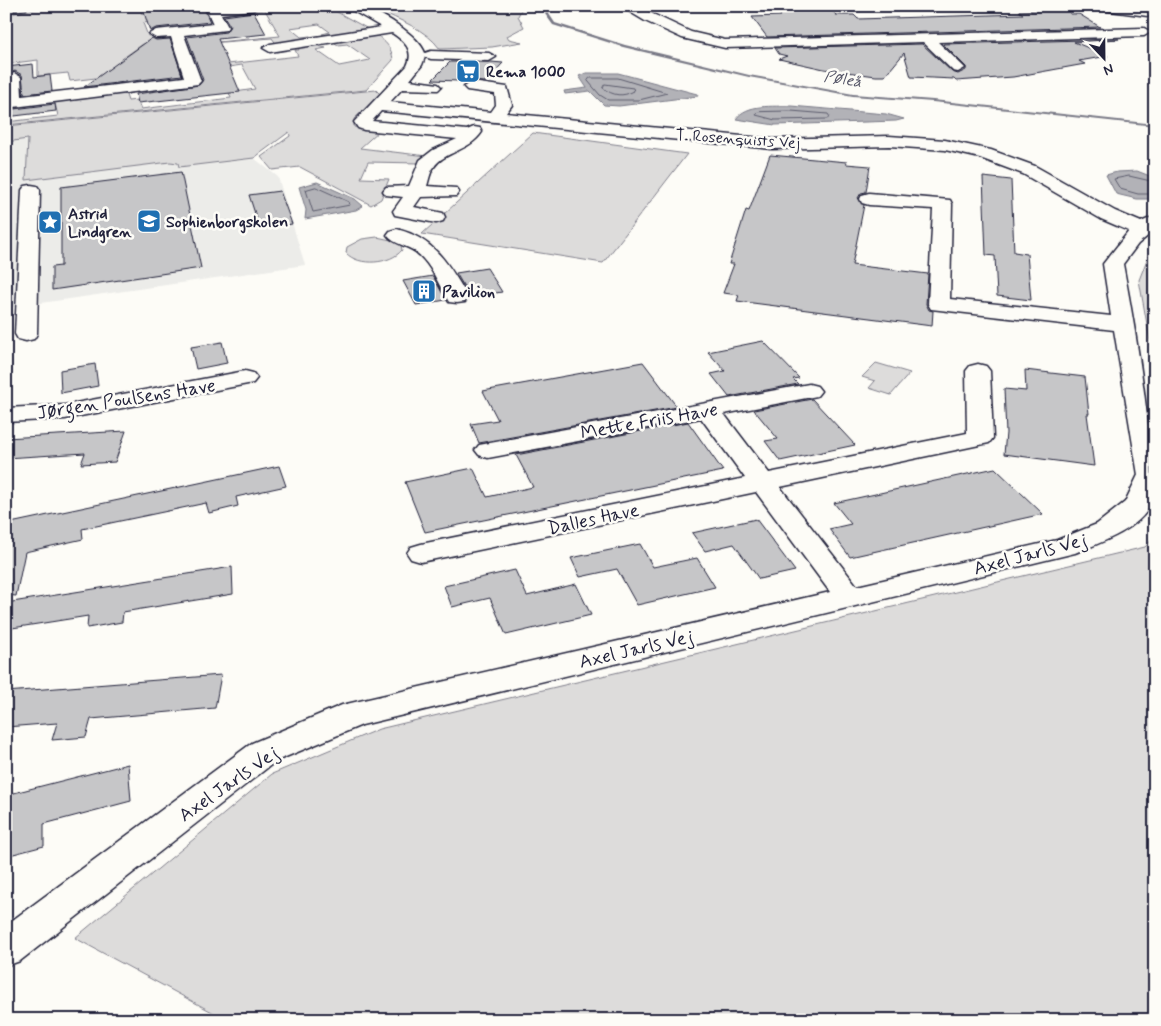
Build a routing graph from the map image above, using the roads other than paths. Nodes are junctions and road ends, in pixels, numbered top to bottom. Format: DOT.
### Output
graph roads {
  1 [pos="21,6"];
  2 [pos="254,6"];
  3 [pos="379,6"];
  4 [pos="626,6"];
  5 [pos="1103,6"];
  6 [pos="6,7"];
  7 [pos="212,8"];
  8 [pos="354,8"];
  9 [pos="1155,13"];
  10 [pos="1036,19"];
  11 [pos="944,22"];
  12 [pos="854,24"];
  13 [pos="765,28"];
  14 [pos="392,29"];
  15 [pos="176,32"];
  16 [pos="1144,32"];
  17 [pos="156,34"];
  18 [pos="1057,34"];
  19 [pos="962,36"];
  20 [pos="926,38"];
  21 [pos="870,40"];
  22 [pos="778,43"];
  23 [pos="270,48"];
  24 [pos="1029,50"];
  25 [pos="431,54"];
  26 [pos="857,54"];
  27 [pos="489,57"];
  28 [pos="958,68"];
  29 [pos="14,77"];
  30 [pos="399,84"];
  31 [pos="433,87"];
  32 [pos="472,87"];
  33 [pos="378,106"];
  34 [pos="492,117"];
  35 [pos="472,135"];
  36 [pos="31,190"];
  37 [pos="392,191"];
  38 [pos="416,191"];
  39 [pos="450,192"];
  40 [pos="869,199"];
  41 [pos="436,217"];
  42 [pos="1148,225"];
  43 [pos="398,235"];
  44 [pos="457,297"];
  45 [pos="1123,324"];
  46 [pos="26,334"];
  47 [pos="978,371"];
  48 [pos="245,378"];
  49 [pos="809,391"];
  50 [pos="707,409"];
  51 [pos="6,415"];
  52 [pos="488,450"];
  53 [pos="765,483"];
  54 [pos="421,552"];
  55 [pos="850,598"];
  56 [pos="6,948"];
  1 -- 6 [label="street"];
  2 -- 7 [label="street"];
  3 -- 8 [label="street"];
  4 -- 22 [label="street"];
  5 -- 9 [label="street"];
  7 -- 15 [label="street"];
  8 -- 14 [label="street"];
  10 -- 18 [label="street"];
  11 -- 19 [label="street"];
  12 -- 21 [label="street"];
  13 -- 22 [label="street"];
  14 -- 23 [label="street"];
  14 -- 30 [label="street"];
  15 -- 17 [label="street"];
  15 -- 29 [label="street"];
  16 -- 18 [label="street"];
  18 -- 19 [label="street"];
  19 -- 20 [label="street"];
  19 -- 24 [label="street"];
  20 -- 21 [label="street"];
  20 -- 28 [label="street"];
  21 -- 22 [label="street"];
  21 -- 26 [label="street"];
  25 -- 27 [label="street"];
  30 -- 31 [label="street"];
  30 -- 33 [label="street"];
  32 -- 34 [label="street"];
  33 -- 34 [label="street, T. Rosenquists Vej"];
  33 -- 35 [label="street"];
  34 -- 35 [label="street"];
  34 -- 42 [label="street, T. Rosenquists Vej"];
  35 -- 38 [label="street"];
  36 -- 46 [label="street"];
  37 -- 38 [label="street"];
  38 -- 39 [label="street"];
  38 -- 41 [label="street"];
  40 -- 45 [label="street"];
  42 -- 45 [label="street, Axel Jarls Vej"];
  43 -- 44 [label="street"];
  45 -- 55 [label="street, Axel Jarls Vej"];
  47 -- 53 [label="street, Dalles Have"];
  48 -- 51 [label="street, Jørgen Poulsens Have"];
  49 -- 50 [label="street, Mette Friis Have"];
  50 -- 52 [label="street, Mette Friis Have"];
  50 -- 53 [label="street"];
  53 -- 54 [label="street, Dalles Have"];
  53 -- 55 [label="street"];
  55 -- 56 [label="street, Axel Jarls Vej"];
}
